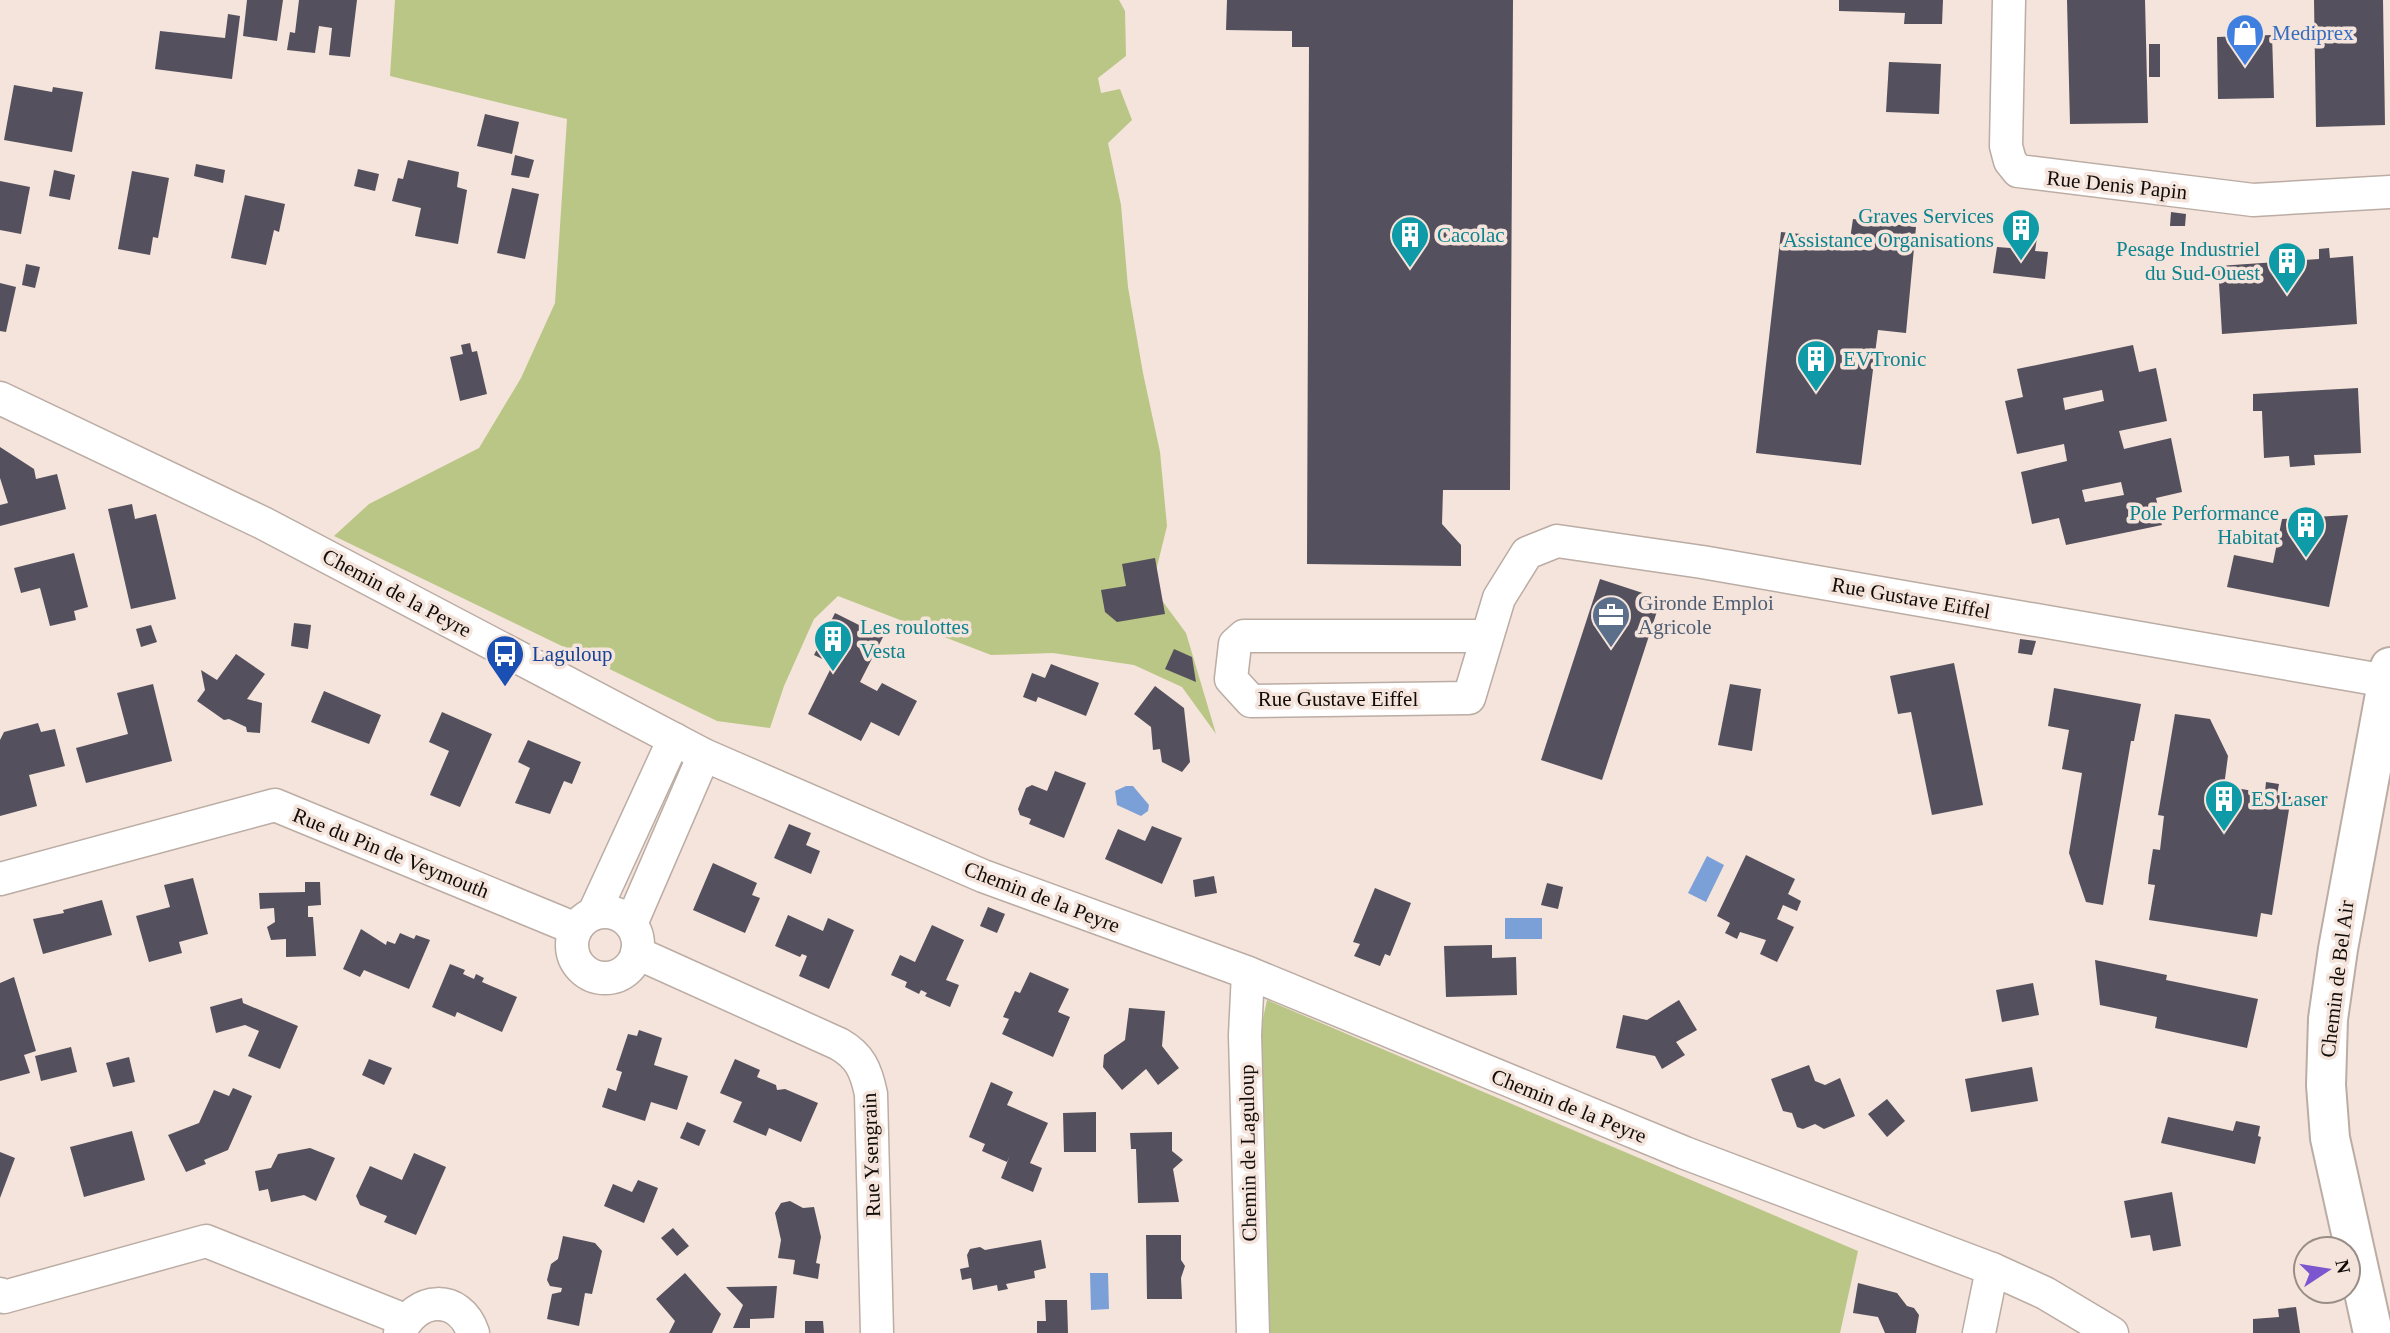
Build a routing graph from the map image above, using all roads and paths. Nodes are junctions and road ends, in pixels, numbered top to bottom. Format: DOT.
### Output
graph roads {
  1 [pos="2009,0"];
  2 [pos="2390,192"];
  3 [pos="0,398"];
  4 [pos="1487,636"];
  5 [pos="2389,674"];
  6 [pos="674,739"];
  7 [pos="704,755"];
  8 [pos="0,879"];
  9 [pos="585,921"];
  10 [pos="634,939"];
  11 [pos="1248,973"];
  12 [pos="1992,1269"];
  13 [pos="0,1294"];
  14 [pos="403,1326"];
  15 [pos="473,1333"];
  16 [pos="877,1333"];
  17 [pos="1253,1333"];
  18 [pos="1979,1333"];
  19 [pos="2112,1333"];
  20 [pos="2373,1333"];
  1 -- 2 [label="street, Rue Denis Papin"];
  3 -- 6 [label="street, Chemin de la Peyre"];
  4 -- 4 [label="street, Rue Gustave Eiffel"];
  4 -- 5 [label="street, Rue Gustave Eiffel"];
  5 -- 20 [label="street, Chemin de Bel Air"];
  6 -- 7 [label="street, Chemin de la Peyre"];
  6 -- 9 [label="street"];
  7 -- 10 [label="street"];
  7 -- 11 [label="street, Chemin de la Peyre"];
  8 -- 9 [label="street, Rue du Pin de Veymouth"];
  9 -- 10 [label="street"];
  9 -- 10 [label="street"];
  10 -- 16 [label="street, Rue Ysengrain"];
  11 -- 12 [label="street, Chemin de la Peyre"];
  11 -- 17 [label="street, Chemin de Laguloup"];
  12 -- 18 [label="street"];
  12 -- 19 [label="street, Chemin de la Peyre"];
  13 -- 14 [label="street"];
  14 -- 15 [label="street"];
}
